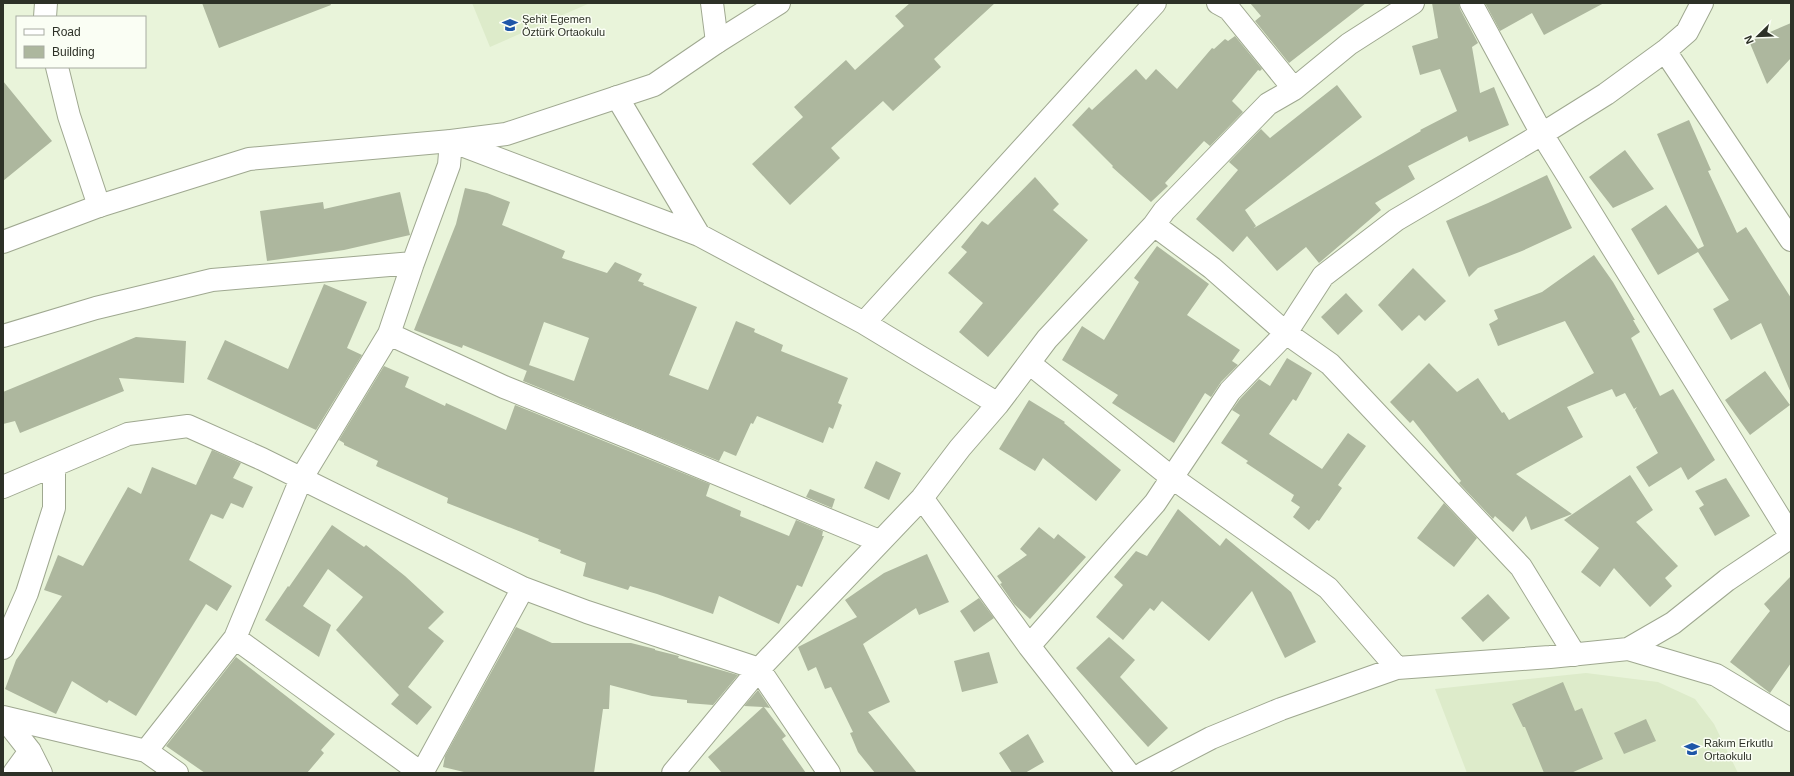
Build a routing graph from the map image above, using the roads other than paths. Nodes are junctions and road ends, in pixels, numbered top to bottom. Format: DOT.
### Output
graph roads {
  1 [pos="46,3"];
  2 [pos="712,3"];
  3 [pos="779,3"];
  4 [pos="1155,3"];
  5 [pos="1218,3"];
  6 [pos="1412,3"];
  7 [pos="1471,3"];
  8 [pos="1702,3"];
  9 [pos="45,16"];
  10 [pos="717,42"];
  11 [pos="1664,51"];
  12 [pos="58,68"];
  13 [pos="1294,89"];
  14 [pos="617,97"];
  15 [pos="1542,134"];
  16 [pos="451,141"];
  17 [pos="99,206"];
  18 [pos="1154,225"];
  19 [pos="699,234"];
  20 [pos="1791,240"];
  21 [pos="3,242"];
  22 [pos="413,263"];
  23 [pos="864,323"];
  24 [pos="1286,333"];
  25 [pos="389,334"];
  26 [pos="3,336"];
  27 [pos="1029,363"];
  28 [pos="998,404"];
  29 [pos="54,466"];
  30 [pos="1171,477"];
  31 [pos="301,479"];
  32 [pos="3,487"];
  33 [pos="922,498"];
  34 [pos="1791,537"];
  35 [pos="879,541"];
  36 [pos="523,588"];
  37 [pos="234,638"];
  38 [pos="1029,646"];
  39 [pos="3,648"];
  40 [pos="1628,649"];
  41 [pos="1575,655"];
  42 [pos="1397,668"];
  43 [pos="759,669"];
  44 [pos="4,718"];
  45 [pos="1791,720"];
  46 [pos="30,751"];
  47 [pos="146,751"];
  48 [pos="14,773"];
  49 [pos="41,773"];
  50 [pos="177,773"];
  51 [pos="422,773"];
  52 [pos="673,773"];
  53 [pos="830,773"];
  54 [pos="1128,773"];
  55 [pos="1144,773"];
  1 -- 9 [label="street"];
  2 -- 10 [label="street"];
  3 -- 10 [label="street"];
  4 -- 23 [label="street"];
  5 -- 13 [label="street"];
  6 -- 13 [label="street"];
  7 -- 15 [label="street"];
  8 -- 11 [label="street"];
  10 -- 14 [label="street"];
  11 -- 15 [label="street"];
  11 -- 20 [label="street"];
  12 -- 17 [label="street"];
  13 -- 18 [label="street"];
  14 -- 16 [label="street"];
  14 -- 19 [label="street"];
  15 -- 24 [label="street"];
  15 -- 34 [label="street"];
  16 -- 17 [label="street"];
  16 -- 19 [label="street"];
  16 -- 22 [label="street"];
  17 -- 21 [label="street"];
  18 -- 24 [label="street"];
  18 -- 27 [label="street"];
  19 -- 23 [label="street"];
  22 -- 25 [label="street"];
  22 -- 26 [label="street"];
  23 -- 28 [label="street"];
  24 -- 30 [label="street"];
  24 -- 41 [label="street"];
  25 -- 31 [label="street"];
  25 -- 35 [label="street"];
  27 -- 28 [label="street"];
  27 -- 30 [label="street"];
  28 -- 33 [label="street"];
  29 -- 31 [label="street"];
  29 -- 32 [label="street"];
  29 -- 39 [label="street"];
  30 -- 38 [label="street"];
  30 -- 42 [label="street"];
  31 -- 36 [label="street"];
  31 -- 37 [label="street"];
  33 -- 35 [label="street"];
  33 -- 38 [label="street"];
  34 -- 40 [label="street"];
  35 -- 43 [label="street"];
  36 -- 43 [label="street"];
  36 -- 51 [label="street"];
  37 -- 47 [label="street"];
  37 -- 51 [label="street"];
  38 -- 54 [label="street"];
  40 -- 41 [label="street"];
  40 -- 45 [label="street"];
  41 -- 42 [label="street"];
  42 -- 55 [label="street"];
  43 -- 52 [label="street"];
  43 -- 53 [label="street"];
  44 -- 46 [label="street"];
  44 -- 47 [label="street"];
  46 -- 48 [label="street"];
  46 -- 49 [label="street"];
  47 -- 50 [label="street"];
}
